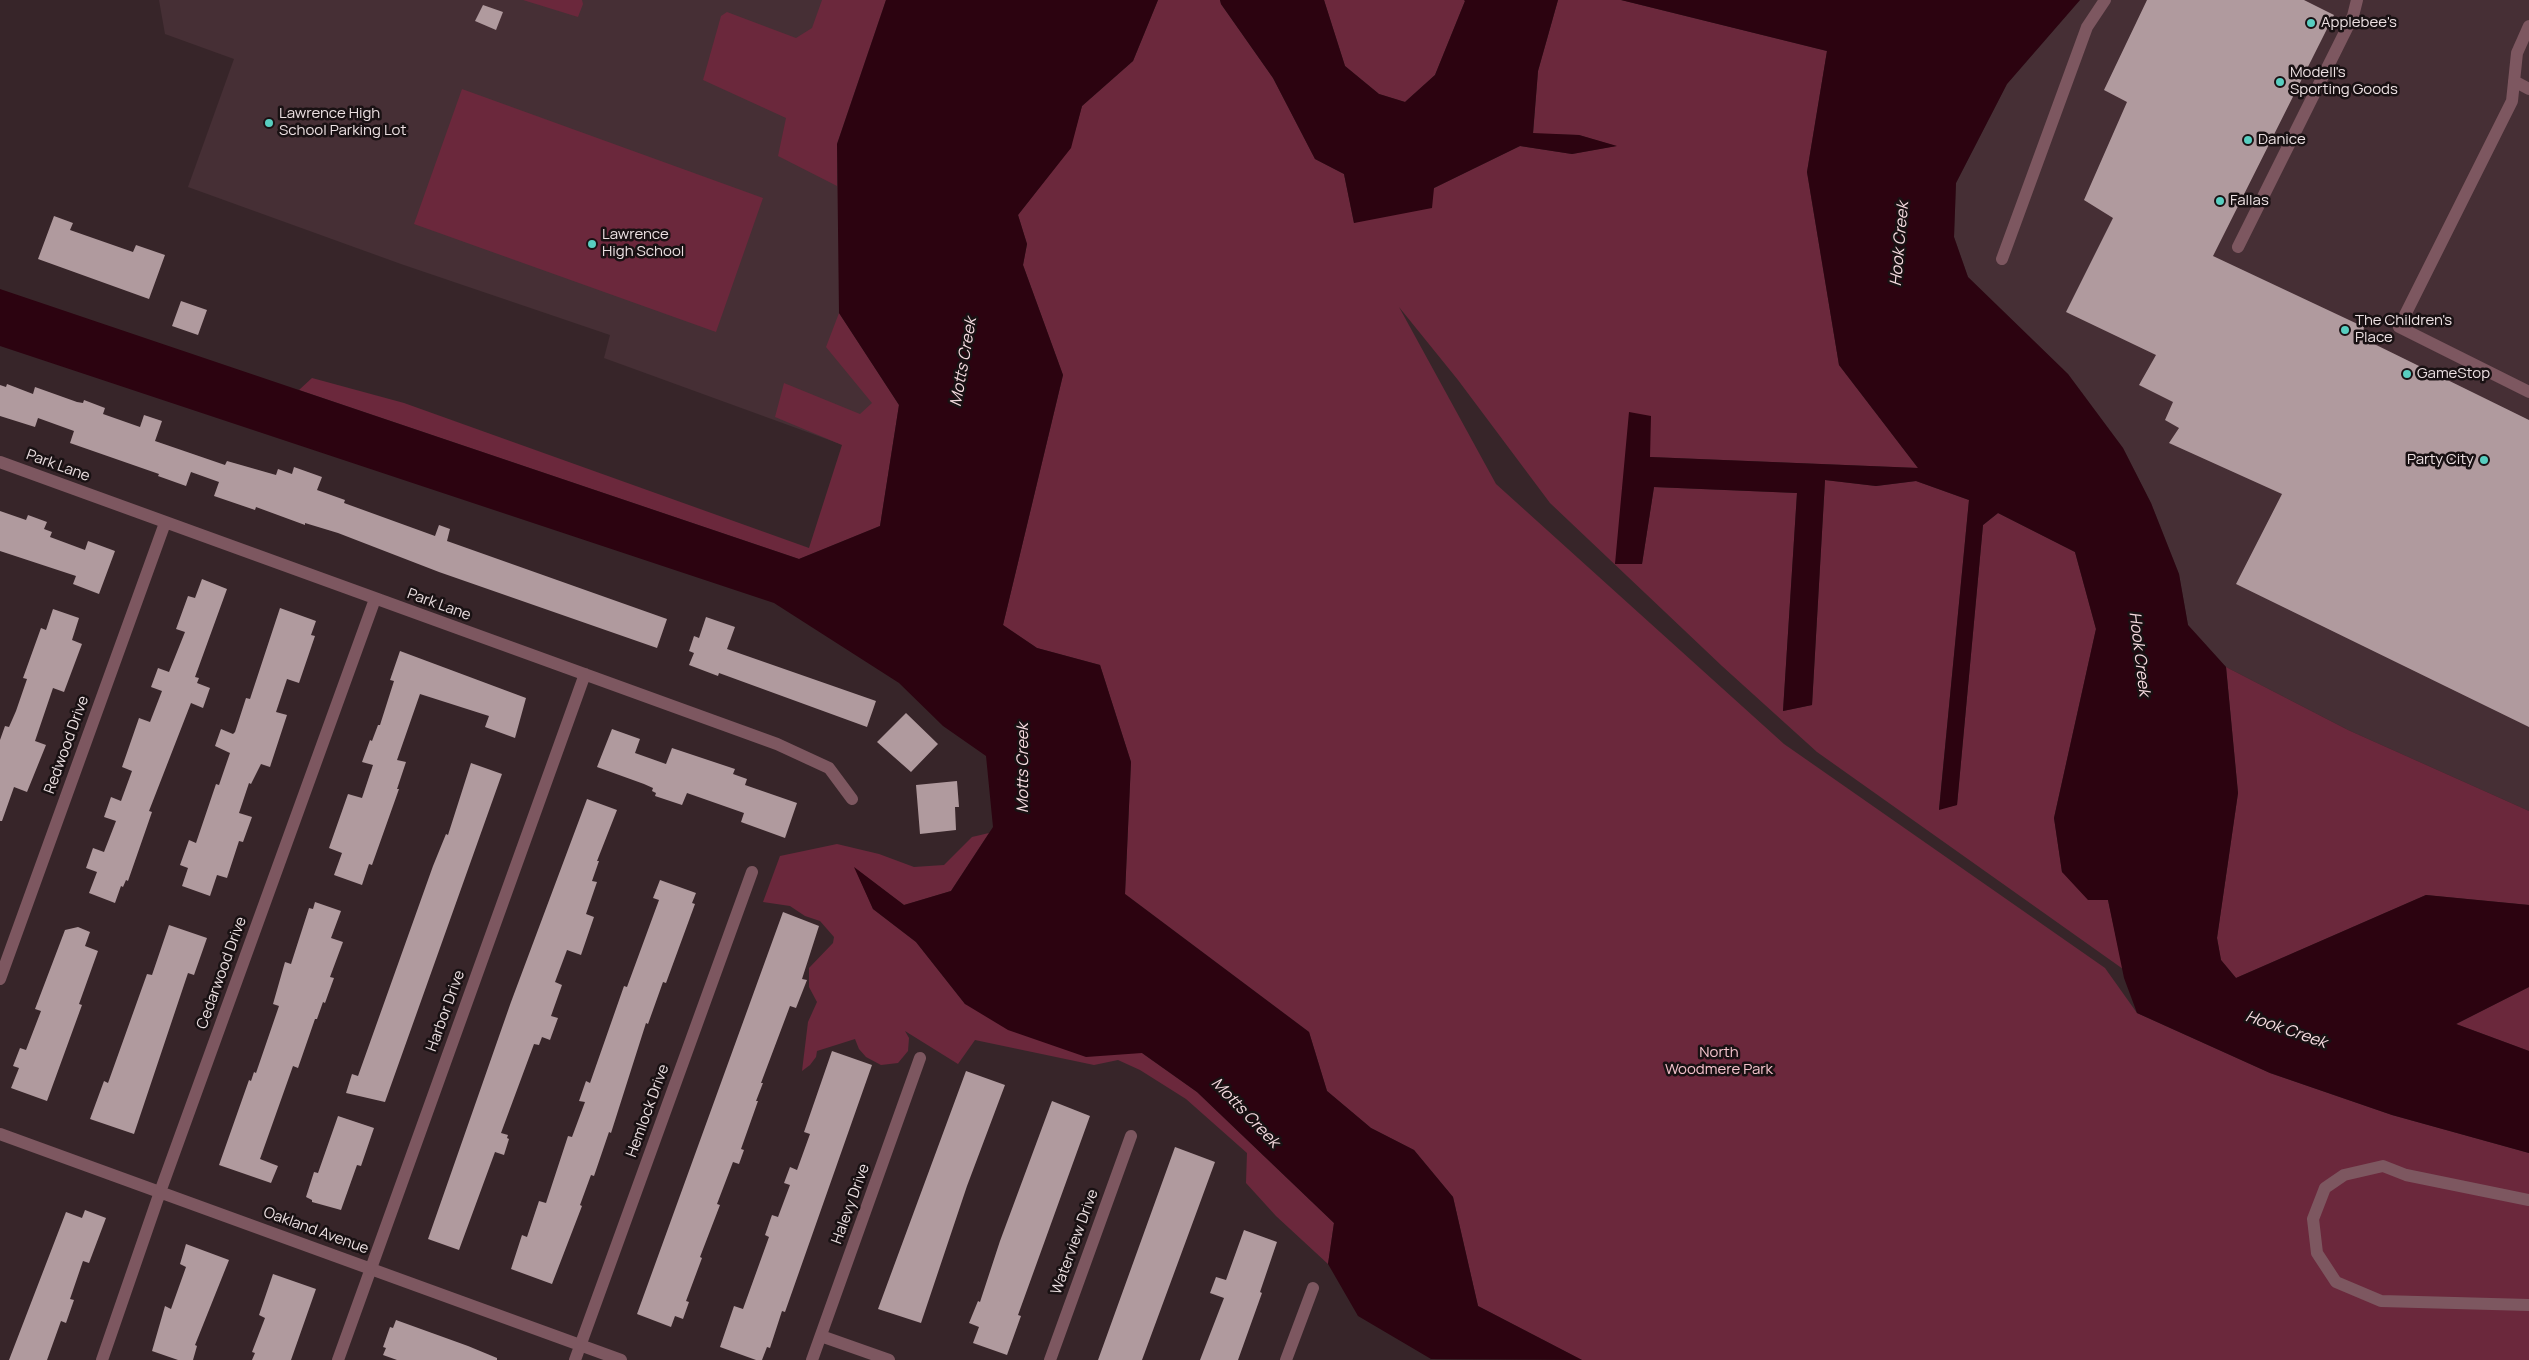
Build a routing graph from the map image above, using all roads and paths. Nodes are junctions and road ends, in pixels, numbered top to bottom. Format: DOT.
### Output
graph roads {
  1 [pos="2105,0"];
  2 [pos="2357,0"];
  3 [pos="2529,26"];
  4 [pos="2514,81"];
  5 [pos="2529,89"];
  6 [pos="2238,247"];
  7 [pos="2002,259"];
  8 [pos="2529,392"];
  9 [pos="0,462"];
  10 [pos="165,523"];
  11 [pos="376,599"];
  12 [pos="585,674"];
  13 [pos="852,799"];
  14 [pos="752,872"];
  15 [pos="0,979"];
  16 [pos="920,1058"];
  17 [pos="0,1134"];
  18 [pos="1131,1136"];
  19 [pos="160,1192"];
  20 [pos="2529,1200"];
  21 [pos="370,1268"];
  22 [pos="1313,1288"];
  23 [pos="2529,1305"];
  24 [pos="821,1336"];
  25 [pos="580,1345"];
  26 [pos="102,1360"];
  27 [pos="338,1360"];
  28 [pos="575,1360"];
  29 [pos="621,1360"];
  30 [pos="812,1360"];
  31 [pos="889,1360"];
  32 [pos="1050,1360"];
  33 [pos="1286,1360"];
  1 -- 7 [label="street"];
  2 -- 6 [label="street"];
  3 -- 4 [label="street"];
  4 -- 5 [label="street"];
  4 -- 8 [label="street"];
  9 -- 10 [label="street, Park Lane"];
  10 -- 11 [label="street, Park Lane"];
  10 -- 15 [label="street, Redwood Drive"];
  11 -- 12 [label="street, Park Lane"];
  11 -- 19 [label="street, Cedarwood Drive"];
  12 -- 13 [label="street, Park Lane"];
  12 -- 21 [label="street, Harbor Drive"];
  14 -- 25 [label="street, Hemlock Drive"];
  16 -- 24 [label="street, Halevy Drive"];
  17 -- 19 [label="street, Oakland Avenue"];
  18 -- 32 [label="street, Waterview Drive"];
  19 -- 21 [label="street, Oakland Avenue"];
  19 -- 26 [label="street, Cedarwood Drive"];
  20 -- 23 [label="street"];
  21 -- 25 [label="street, Oakland Avenue"];
  21 -- 27 [label="street, Harbor Drive"];
  22 -- 33 [label="street"];
  24 -- 30 [label="street, Halevy Drive"];
  24 -- 31 [label="street"];
  25 -- 28 [label="street, Hemlock Drive"];
  25 -- 29 [label="street, Oakland Avenue"];
}
